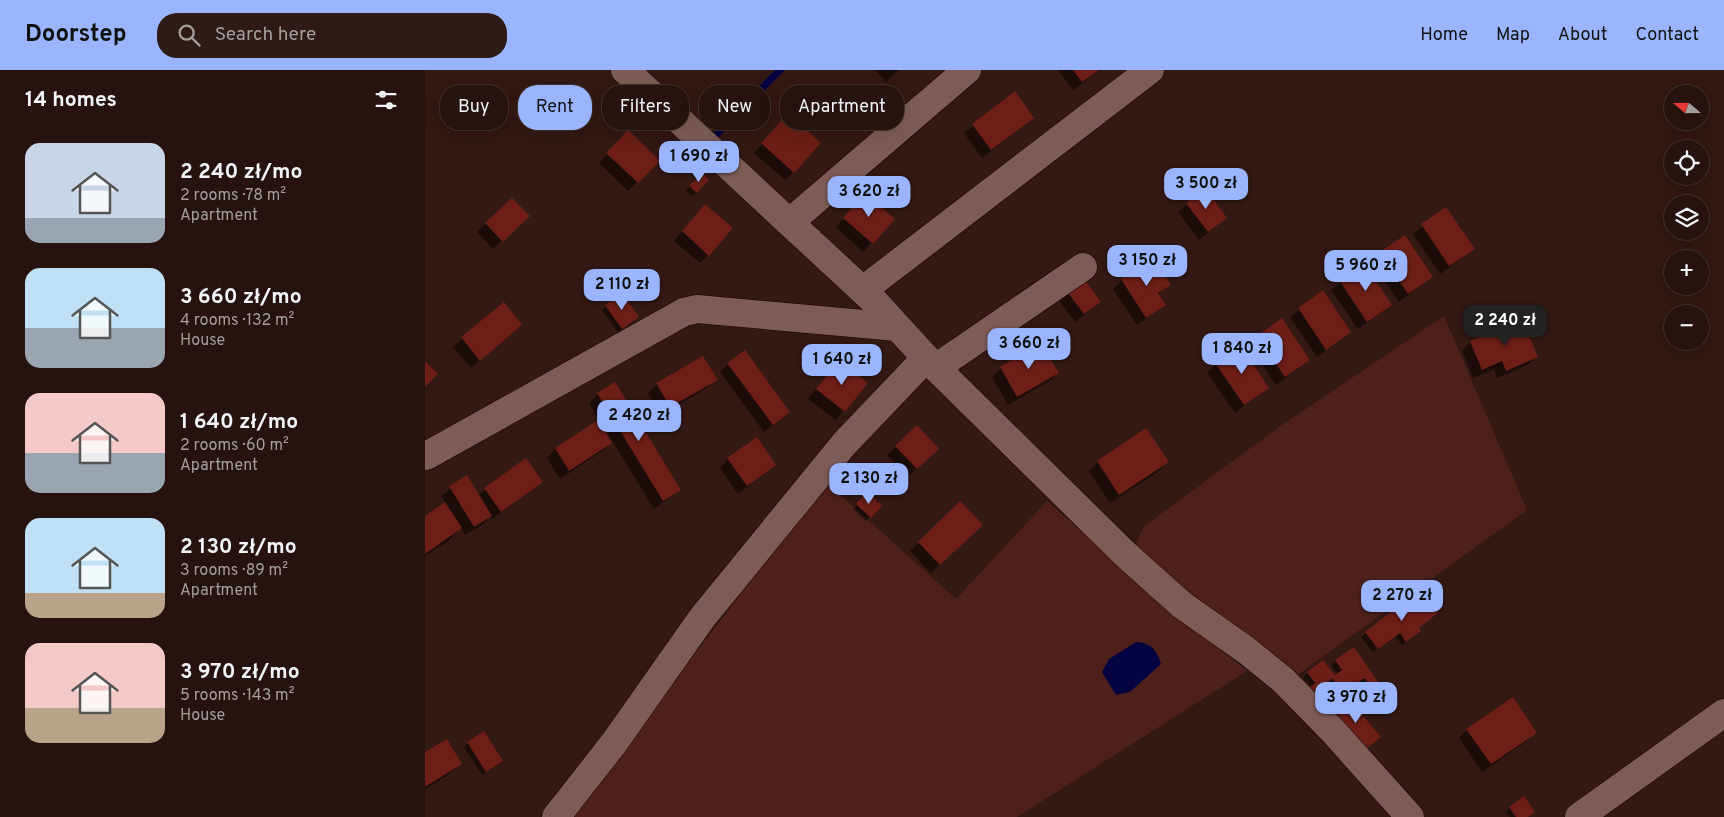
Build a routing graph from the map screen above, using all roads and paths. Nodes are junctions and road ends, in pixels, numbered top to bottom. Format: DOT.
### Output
graph roads {
  1 [pos="625,70"];
  2 [pos="967,70"];
  3 [pos="1151,70"];
  4 [pos="789,222"];
  5 [pos="1083,267"];
  6 [pos="863,290"];
  7 [pos="897,327"];
  8 [pos="931,362"];
  9 [pos="427,456"];
  10 [pos="1724,713"];
  11 [pos="556,817"];
  12 [pos="1410,817"];
  13 [pos="1579,817"];
  1 -- 4 [label="street"];
  2 -- 4 [label="street"];
  3 -- 6 [label="street"];
  4 -- 6 [label="street"];
  5 -- 8 [label="street"];
  6 -- 7 [label="street"];
  7 -- 8 [label="street"];
  7 -- 9 [label="street"];
  8 -- 11 [label="street"];
  8 -- 12 [label="street"];
  10 -- 13 [label="street"];
}
